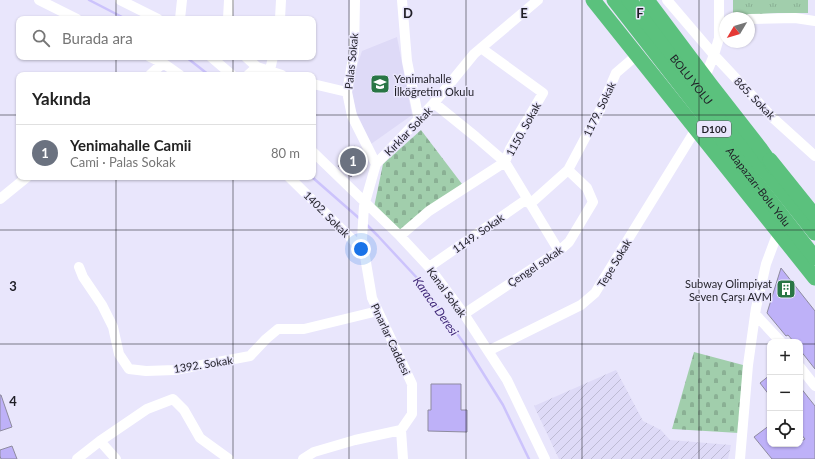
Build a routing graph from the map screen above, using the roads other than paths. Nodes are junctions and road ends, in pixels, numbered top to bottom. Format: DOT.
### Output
graph roads {
  1 [pos="39,0"];
  2 [pos="120,0"];
  3 [pos="182,0"];
  4 [pos="229,0"];
  5 [pos="281,0"];
  6 [pos="355,0"];
  7 [pos="402,0"];
  8 [pos="538,0"];
  9 [pos="593,0"];
  10 [pos="614,0"];
  11 [pos="629,0"];
  12 [pos="647,0"];
  13 [pos="667,0"];
  14 [pos="719,0"];
  15 [pos="721,12"];
  16 [pos="71,16"];
  17 [pos="152,16"];
  18 [pos="180,16"];
  19 [pos="228,16"];
  20 [pos="280,16"];
  21 [pos="755,19"];
  22 [pos="815,21"];
  23 [pos="719,38"];
  24 [pos="481,48"];
  25 [pos="637,55"];
  26 [pos="714,55"];
  27 [pos="156,60"];
  28 [pos="214,60"];
  29 [pos="249,60"];
  30 [pos="272,60"];
  31 [pos="163,64"];
  32 [pos="257,67"];
  33 [pos="270,70"];
  34 [pos="154,72"];
  35 [pos="175,72"];
  36 [pos="228,72"];
  37 [pos="251,72"];
  38 [pos="275,72"];
  39 [pos="705,77"];
  40 [pos="316,85"];
  41 [pos="347,92"];
  42 [pos="434,103"];
  43 [pos="418,120"];
  44 [pos="738,120"];
  45 [pos="696,129"];
  46 [pos="316,155"];
  47 [pos="815,156"];
  48 [pos="505,162"];
  49 [pos="376,164"];
  50 [pos="568,170"];
  51 [pos="731,173"];
  52 [pos="23,180"];
  53 [pos="292,180"];
  54 [pos="0,199"];
  55 [pos="528,202"];
  56 [pos="365,204"];
  57 [pos="815,216"];
  58 [pos="778,232"];
  59 [pos="815,232"];
  60 [pos="400,236"];
  61 [pos="362,239"];
  62 [pos="805,246"];
  63 [pos="364,251"];
  64 [pos="559,251"];
  65 [pos="815,258"];
  66 [pos="79,267"];
  67 [pos="430,267"];
  68 [pos="815,278"];
  69 [pos="378,311"];
  70 [pos="464,314"];
  71 [pos="755,314"];
  72 [pos="778,339"];
  73 [pos="488,351"];
  74 [pos="803,371"];
  75 [pos="815,386"];
  76 [pos="401,430"];
  77 [pos="100,441"];
  78 [pos="307,458"];
  79 [pos="78,459"];
  80 [pos="116,459"];
  81 [pos="229,459"];
  82 [pos="403,459"];
  83 [pos="545,459"];
  84 [pos="740,459"];
  1 -- 16 [label="street"];
  2 -- 17 [label="street"];
  3 -- 18 [label="street"];
  4 -- 19 [label="street"];
  5 -- 20 [label="street"];
  6 -- 41 [label="street, Palas Sokak"];
  7 -- 43 [label="street"];
  8 -- 24 [label="street, Kırklar Sokak"];
  9 -- 25 [label="highway"];
  10 -- 62 [label="highway, Adapazarı-Bolu Yolu / D100"];
  11 -- 59 [label="highway, BOLU YOLU / D100"];
  12 -- 39 [label="highway"];
  13 -- 26 [label="street, 865. Sokak"];
  14 -- 15 [label="street"];
  21 -- 22 [label="street"];
  23 -- 26 [label="street"];
  24 -- 42 [label="street, Kırklar Sokak"];
  24 -- 48 [label="street, 1150. Sokak"];
  25 -- 45 [label="highway"];
  25 -- 50 [label="street, 1179. Sokak"];
  26 -- 39 [label="street"];
  26 -- 47 [label="street, 865. Sokak"];
  27 -- 31 [label="street"];
  28 -- 36 [label="street"];
  29 -- 32 [label="street"];
  30 -- 33 [label="street"];
  31 -- 34 [label="street"];
  31 -- 35 [label="street"];
  32 -- 33 [label="street"];
  32 -- 37 [label="street"];
  33 -- 38 [label="street"];
  39 -- 44 [label="highway"];
  40 -- 41 [label="street"];
  41 -- 49 [label="street, Palas Sokak"];
  42 -- 43 [label="street, Kırklar Sokak"];
  42 -- 48 [label="street"];
  43 -- 49 [label="street, Kırklar Sokak"];
  44 -- 57 [label="highway"];
  44 -- 59 [label="highway"];
  45 -- 51 [label="highway"];
  45 -- 73 [label="street, Tepe Sokak"];
  46 -- 56 [label="street, Kanal Sokak"];
  48 -- 55 [label="street"];
  48 -- 60 [label="street, 1150. Sokak"];
  49 -- 56 [label="street, Kırklar Sokak"];
  50 -- 55 [label="street"];
  50 -- 64 [label="street, Çengel sokak"];
  51 -- 58 [label="highway"];
  51 -- 62 [label="highway"];
  52 -- 54 [label="street"];
  53 -- 63 [label="street, 1402. Sokak"];
  55 -- 64 [label="street"];
  55 -- 67 [label="street, 1149. Sokak"];
  56 -- 60 [label="street, Kanal Sokak"];
  56 -- 61 [label="street, Kırklar Sokak"];
  58 -- 68 [label="highway"];
  58 -- 71 [label="street"];
  60 -- 67 [label="street, Kanal Sokak"];
  61 -- 63 [label="street, Pınarlar Caddesi"];
  62 -- 65 [label="highway, Adapazarı-Bolu Yolu / D100"];
  63 -- 69 [label="street, Pınarlar Caddesi"];
  64 -- 70 [label="street, Çengel sokak"];
  66 -- 69 [label="street, 1392. Sokak"];
  67 -- 70 [label="street, Kanal Sokak"];
  69 -- 76 [label="street, Pınarlar Caddesi"];
  70 -- 73 [label="street, Kanal Sokak"];
  71 -- 72 [label="street"];
  71 -- 84 [label="street"];
  73 -- 83 [label="street, Kanal Sokak"];
  74 -- 75 [label="street"];
  76 -- 78 [label="street"];
  76 -- 82 [label="street"];
  77 -- 79 [label="street"];
  77 -- 80 [label="street"];
  77 -- 81 [label="street"];
}
